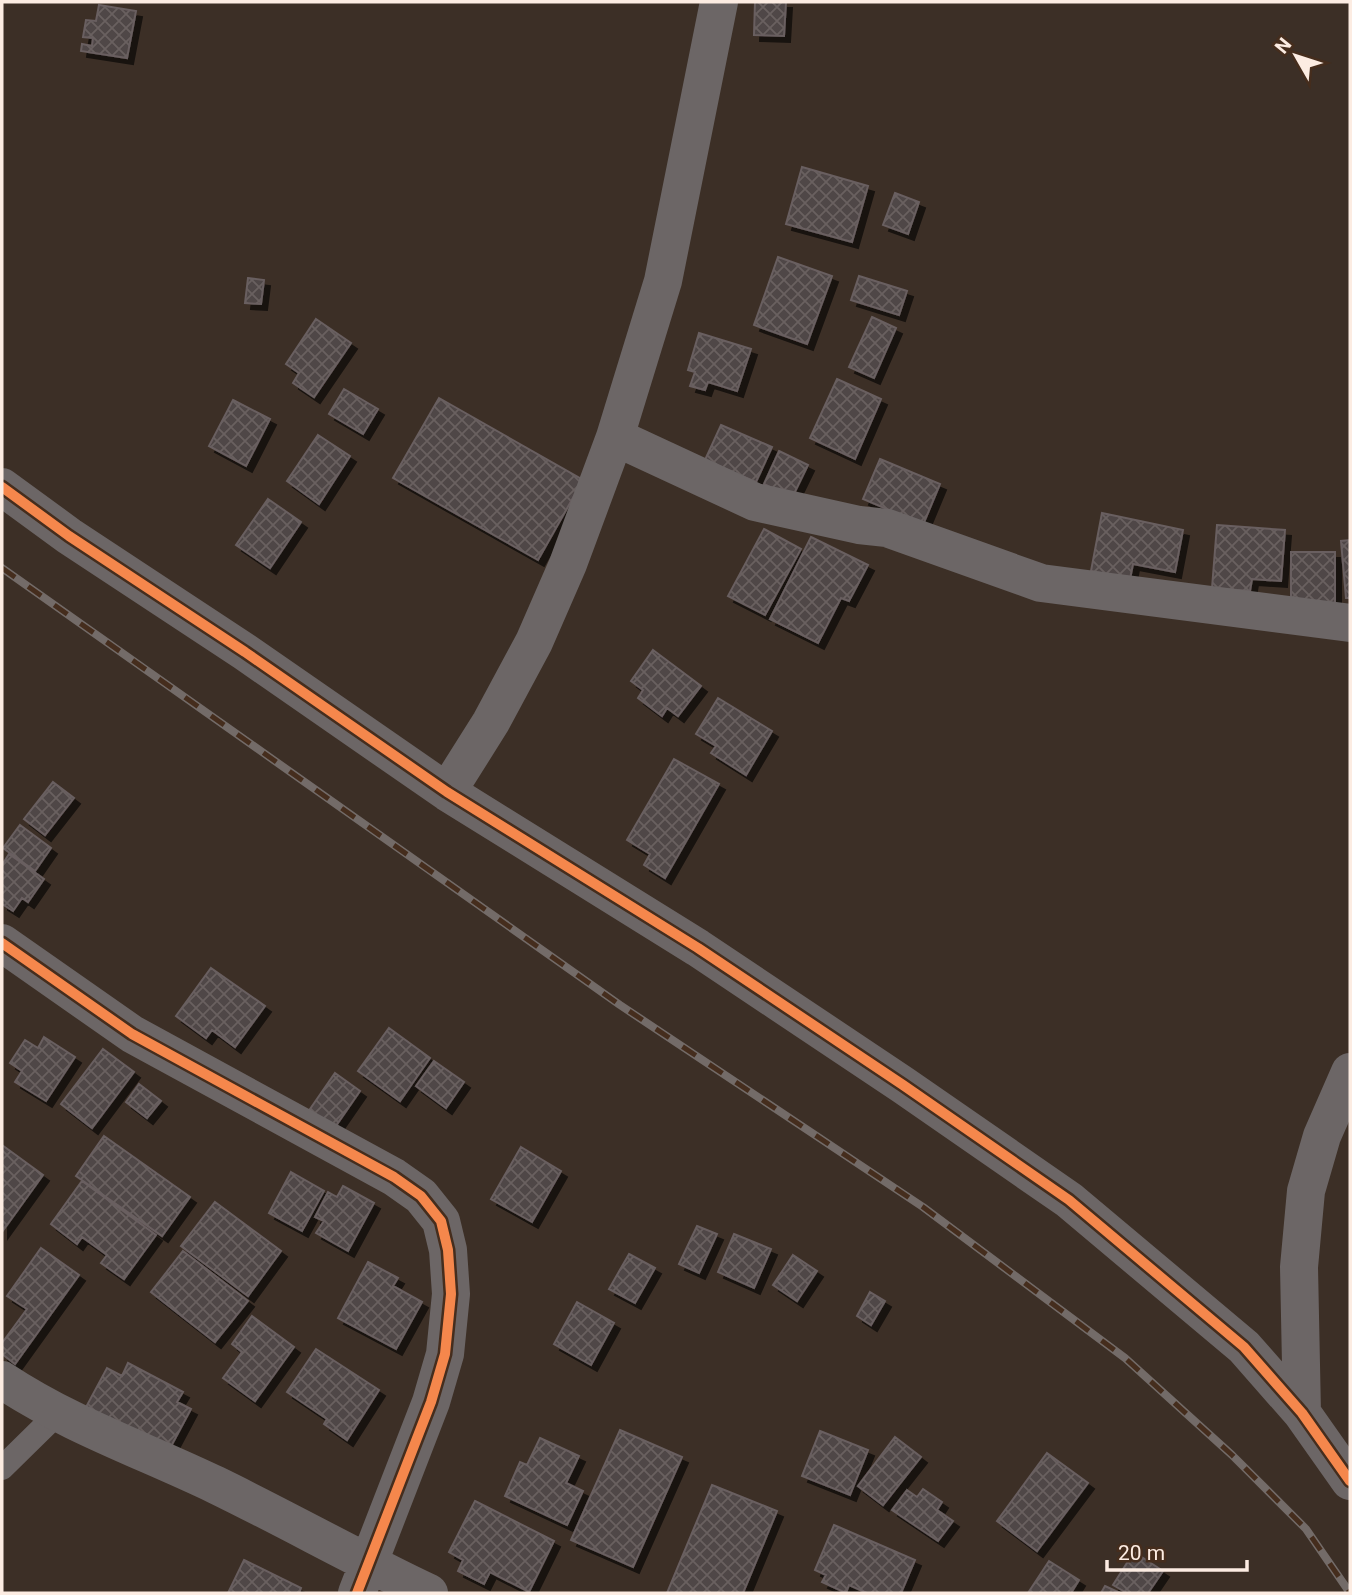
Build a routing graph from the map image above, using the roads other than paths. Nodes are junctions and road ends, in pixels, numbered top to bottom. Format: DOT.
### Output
graph roads {
  1 [pos="719,2"];
  2 [pos="615,437"];
  3 [pos="2,487"];
  4 [pos="1350,623"];
  5 [pos="447,792"];
  6 [pos="2,943"];
  7 [pos="1350,1072"];
  8 [pos="2,1380"];
  9 [pos="1302,1413"];
  10 [pos="57,1414"];
  11 [pos="2,1468"];
  12 [pos="1350,1481"];
  13 [pos="363,1579"];
  14 [pos="429,1593"];
  1 -- 2 [label="street"];
  2 -- 4 [label="street"];
  2 -- 5 [label="street"];
  3 -- 5 [label="street"];
  5 -- 9 [label="street"];
  6 -- 13 [label="street"];
  7 -- 9 [label="street"];
  8 -- 10 [label="street"];
  9 -- 12 [label="street"];
  10 -- 11 [label="lane"];
  10 -- 13 [label="street"];
  13 -- 14 [label="street"];
}
